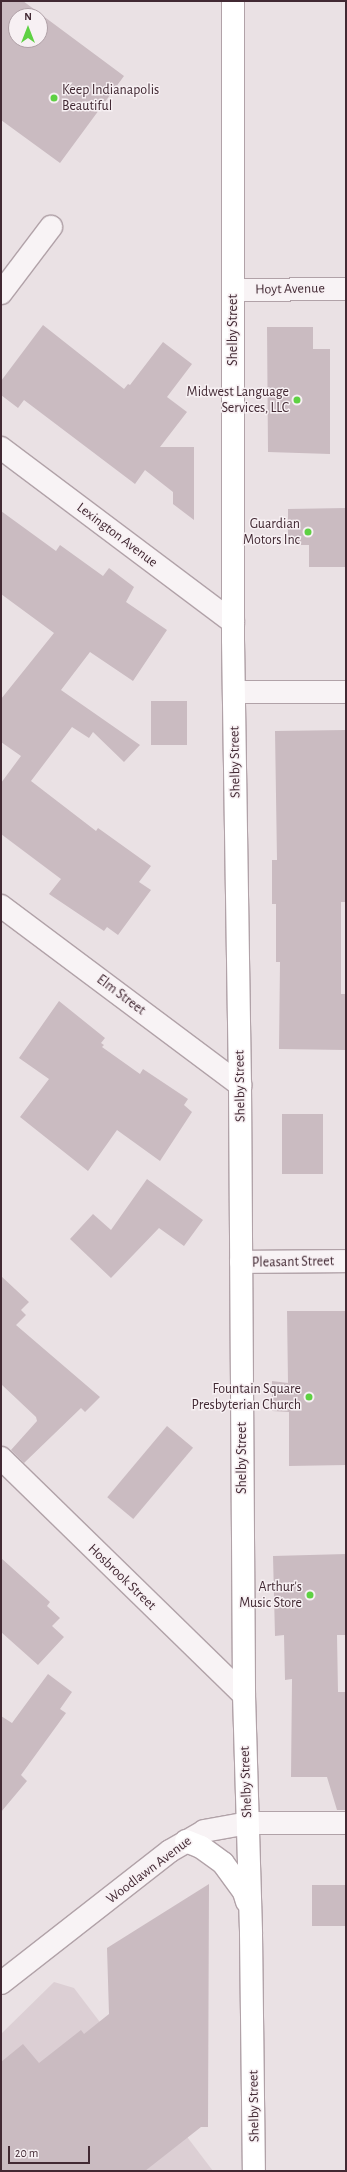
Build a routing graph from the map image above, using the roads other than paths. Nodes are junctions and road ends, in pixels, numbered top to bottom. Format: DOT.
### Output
graph roads {
  1 [pos="230,3"];
  2 [pos="51,227"];
  3 [pos="346,289"];
  4 [pos="233,290"];
  5 [pos="1,294"];
  6 [pos="1,448"];
  7 [pos="233,622"];
  8 [pos="234,692"];
  9 [pos="346,692"];
  10 [pos="1,906"];
  11 [pos="240,1085"];
  12 [pos="346,1261"];
  13 [pos="241,1262"];
  14 [pos="1,1458"];
  15 [pos="244,1695"];
  16 [pos="248,1823"];
  17 [pos="346,1823"];
  18 [pos="186,1841"];
  19 [pos="250,1913"];
  20 [pos="1,1983"];
  21 [pos="254,2171"];
  1 -- 4 [label="main road, Shelby Street"];
  2 -- 5 [label="street"];
  3 -- 4 [label="street, Hoyt Avenue"];
  4 -- 7 [label="main road, Shelby Street"];
  6 -- 7 [label="street, Lexington Avenue"];
  7 -- 8 [label="main road, Shelby Street"];
  8 -- 9 [label="street"];
  8 -- 11 [label="main road, Shelby Street"];
  10 -- 11 [label="street, Elm Street"];
  11 -- 13 [label="main road, Shelby Street"];
  12 -- 13 [label="street, Pleasant Street"];
  13 -- 15 [label="main road, Shelby Street"];
  14 -- 15 [label="street, Hosbrook Street"];
  15 -- 16 [label="main road, Shelby Street"];
  16 -- 17 [label="street, Woodlawn Avenue"];
  16 -- 18 [label="street, Woodlawn Avenue"];
  16 -- 19 [label="main road, Shelby Street"];
  18 -- 19 [label="main road"];
  18 -- 20 [label="street, Woodlawn Avenue"];
  19 -- 21 [label="main road, Shelby Street"];
}
